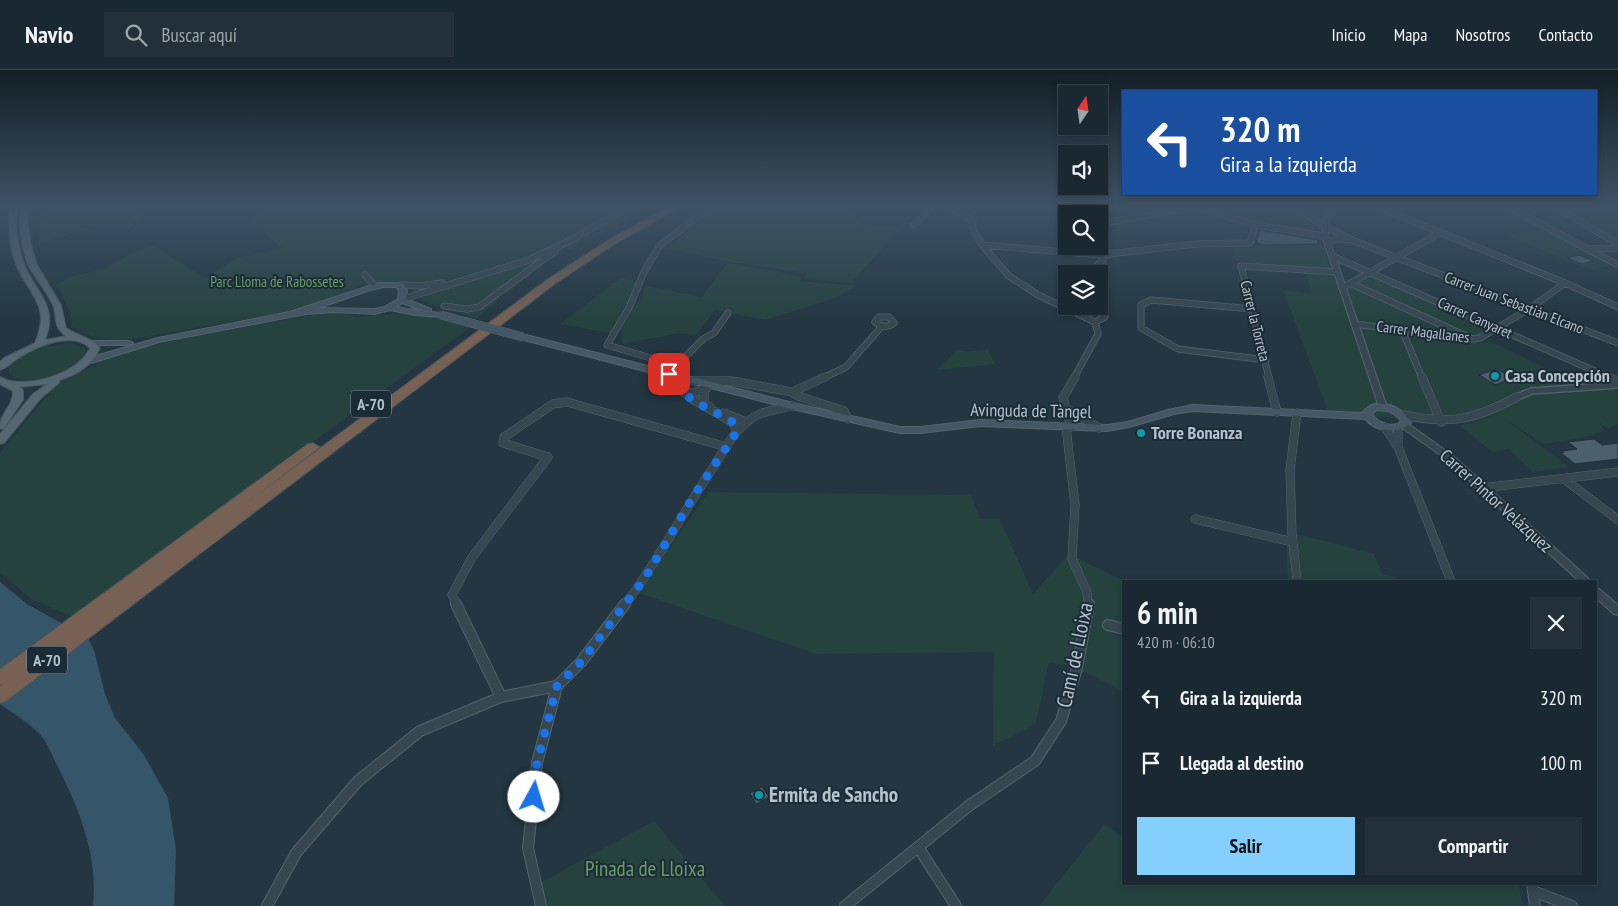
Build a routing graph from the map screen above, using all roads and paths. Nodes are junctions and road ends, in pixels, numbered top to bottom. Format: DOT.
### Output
graph roads {
  1 [pos="15,245"];
  2 [pos="27,245"];
  3 [pos="560,245"];
  4 [pos="563,245"];
  5 [pos="594,245"];
  6 [pos="608,245"];
  7 [pos="660,245"];
  8 [pos="982,245"];
  9 [pos="1188,245"];
  10 [pos="1328,245"];
  11 [pos="1364,245"];
  12 [pos="1420,245"];
  13 [pos="1470,245"];
  14 [pos="1579,245"];
  15 [pos="1618,248"];
  16 [pos="1588,250"];
  17 [pos="1109,255"];
  18 [pos="1100,256"];
  19 [pos="1332,256"];
  20 [pos="1398,258"];
  21 [pos="1097,265"];
  22 [pos="1618,266"];
  23 [pos="1337,272"];
  24 [pos="1372,272"];
  25 [pos="365,275"];
  26 [pos="471,278"];
  27 [pos="1565,283"];
  28 [pos="1352,284"];
  29 [pos="400,285"];
  30 [pos="374,286"];
  31 [pos="1342,288"];
  32 [pos="349,296"];
  33 [pos="403,299"];
  34 [pos="444,306"];
  35 [pos="1618,307"];
  36 [pos="390,308"];
  37 [pos="1253,309"];
  38 [pos="1529,309"];
  39 [pos="348,310"];
  40 [pos="728,313"];
  41 [pos="292,314"];
  42 [pos="441,315"];
  43 [pos="1104,315"];
  44 [pos="1095,322"];
  45 [pos="1354,324"];
  46 [pos="882,326"];
  47 [pos="1497,328"];
  48 [pos="1402,330"];
  49 [pos="75,338"];
  50 [pos="1474,339"];
  51 [pos="158,340"];
  52 [pos="92,343"];
  53 [pos="1618,343"];
  54 [pos="39,344"];
  55 [pos="1266,360"];
  56 [pos="88,362"];
  57 [pos="683,366"];
  58 [pos="0,367"];
  59 [pos="669,374"];
  60 [pos="61,377"];
  61 [pos="692,380"];
  62 [pos="4,382"];
  63 [pos="1618,383"];
  64 [pos="708,387"];
  65 [pos="683,392"];
  66 [pos="792,392"];
  67 [pos="1517,397"];
  68 [pos="792,406"];
  69 [pos="1065,407"];
  70 [pos="1383,407"];
  71 [pos="1277,412"];
  72 [pos="1297,413"];
  73 [pos="1402,415"];
  74 [pos="1368,416"];
  75 [pos="848,419"];
  76 [pos="746,422"];
  77 [pos="1441,422"];
  78 [pos="0,426"];
  79 [pos="1385,426"];
  80 [pos="1068,427"];
  81 [pos="1401,427"];
  82 [pos="1099,428"];
  83 [pos="736,433"];
  84 [pos="0,440"];
  85 [pos="727,447"];
  86 [pos="1398,448"];
  87 [pos="1618,472"];
  88 [pos="1564,479"];
  89 [pos="1482,488"];
  90 [pos="1195,519"];
  91 [pos="1618,520"];
  92 [pos="1293,542"];
  93 [pos="1298,580"];
  94 [pos="1451,580"];
  95 [pos="1584,580"];
  96 [pos="1597,593"];
  97 [pos="1618,611"];
  98 [pos="90,620"];
  99 [pos="1108,625"];
  100 [pos="1122,628"];
  101 [pos="0,678"];
  102 [pos="557,686"];
  103 [pos="0,696"];
  104 [pos="501,697"];
  105 [pos="918,847"];
  106 [pos="1532,887"];
  107 [pos="267,906"];
  108 [pos="541,906"];
  109 [pos="845,906"];
  110 [pos="956,906"];
  111 [pos="1535,906"];
  112 [pos="1572,906"];
  1 -- 54 [label="main road"];
  2 -- 49 [label="main road"];
  3 -- 26 [label="street"];
  4 -- 34 [label="street"];
  5 -- 98 [label="highway, A-70"];
  6 -- 98 [label="highway, A-70"];
  7 -- 57 [label="street"];
  8 -- 18 [label="street"];
  8 -- 44 [label="street"];
  9 -- 17 [label="street"];
  10 -- 19 [label="street"];
  11 -- 20 [label="street, Carrer Juan Sebastián Elcano"];
  12 -- 20 [label="street"];
  13 -- 27 [label="street"];
  14 -- 16 [label="street"];
  15 -- 16 [label="street"];
  16 -- 22 [label="street"];
  17 -- 18 [label="street"];
  18 -- 21 [label="street"];
  19 -- 23 [label="street"];
  19 -- 24 [label="street, Carrer Canyaret"];
  20 -- 24 [label="street"];
  20 -- 38 [label="street, Carrer Juan Sebastián Elcano"];
  23 -- 31 [label="street"];
  23 -- 37 [label="street, Carrer la Torreta"];
  24 -- 28 [label="street"];
  24 -- 47 [label="street, Carrer Canyaret"];
  25 -- 30 [label="street"];
  26 -- 29 [label="street"];
  26 -- 33 [label="street"];
  27 -- 35 [label="street"];
  27 -- 38 [label="street, Carrer Magallanes"];
  28 -- 31 [label="street"];
  28 -- 50 [label="street"];
  29 -- 30 [label="main road"];
  29 -- 33 [label="main road"];
  30 -- 32 [label="main road"];
  31 -- 45 [label="street"];
  32 -- 39 [label="main road"];
  32 -- 41 [label="main road"];
  33 -- 36 [label="main road"];
  33 -- 42 [label="main road"];
  36 -- 39 [label="main road"];
  36 -- 42 [label="main road"];
  37 -- 55 [label="street, Carrer la Torreta"];
  37 -- 55 [label="street"];
  38 -- 47 [label="street, Carrer Magallanes"];
  38 -- 53 [label="street, Carrer Juan Sebastián Elcano"];
  39 -- 41 [label="main road"];
  40 -- 57 [label="street"];
  41 -- 51 [label="main road"];
  42 -- 59 [label="main road, Avinguda de Tàngel, bridge"];
  43 -- 44 [label="street"];
  44 -- 69 [label="street"];
  45 -- 48 [label="street, Carrer Magallanes"];
  45 -- 70 [label="street"];
  46 -- 66 [label="street"];
  47 -- 50 [label="street, Carrer Magallanes"];
  47 -- 63 [label="street, Carrer Canyaret"];
  48 -- 50 [label="street, Carrer Magallanes"];
  48 -- 77 [label="street"];
  49 -- 52 [label="main road"];
  49 -- 54 [label="main road"];
  51 -- 52 [label="main road"];
  51 -- 56 [label="main road"];
  52 -- 56 [label="main road"];
  54 -- 58 [label="main road"];
  55 -- 71 [label="street, Carrer la Torreta"];
  56 -- 60 [label="main road"];
  57 -- 59 [label="street"];
  57 -- 61 [label="street"];
  59 -- 61 [label="main road, Avinguda de Tàngel"];
  59 -- 65 [label="street"];
  60 -- 62 [label="main road"];
  60 -- 84 [label="main road"];
  61 -- 64 [label="main road, Avinguda de Tàngel"];
  61 -- 66 [label="street"];
  62 -- 78 [label="main road"];
  63 -- 67 [label="street"];
  64 -- 65 [label="street"];
  64 -- 68 [label="main road, Avinguda de Tàngel"];
  64 -- 76 [label="street"];
  65 -- 83 [label="street"];
  66 -- 75 [label="street"];
  67 -- 77 [label="street"];
  68 -- 75 [label="main road, Avinguda de Tàngel"];
  68 -- 76 [label="street"];
  69 -- 80 [label="street, Camí de Lloixa"];
  69 -- 82 [label="street"];
  70 -- 73 [label="main road"];
  70 -- 74 [label="main road"];
  71 -- 72 [label="main road, Avinguda de Tàngel"];
  71 -- 82 [label="main road, Avinguda de Tàngel"];
  72 -- 74 [label="main road, Avinguda de Tàngel"];
  72 -- 92 [label="street"];
  73 -- 77 [label="street"];
  73 -- 81 [label="main road"];
  74 -- 79 [label="main road"];
  75 -- 80 [label="main road, Avinguda de Tàngel"];
  76 -- 83 [label="street"];
  79 -- 81 [label="main road"];
  79 -- 86 [label="street"];
  80 -- 82 [label="main road, Avinguda de Tàngel"];
  80 -- 105 [label="street, Camí de Lloixa"];
  81 -- 86 [label="street"];
  81 -- 89 [label="street, Carrer Pintor Velázquez"];
  83 -- 85 [label="street"];
  85 -- 102 [label="street"];
  85 -- 104 [label="street"];
  86 -- 94 [label="street"];
  87 -- 88 [label="street"];
  88 -- 89 [label="street"];
  88 -- 91 [label="street"];
  89 -- 95 [label="street, Carrer Pintor Velázquez"];
  90 -- 92 [label="street"];
  92 -- 93 [label="street"];
  96 -- 97 [label="street"];
  98 -- 101 [label="highway, A-70"];
  98 -- 103 [label="highway, A-70"];
  99 -- 100 [label="street"];
  102 -- 104 [label="street"];
  102 -- 108 [label="street"];
  104 -- 107 [label="street"];
  105 -- 109 [label="street, Camí de Lloixa"];
  105 -- 110 [label="street"];
  106 -- 111 [label="street"];
  106 -- 112 [label="street"];
}
